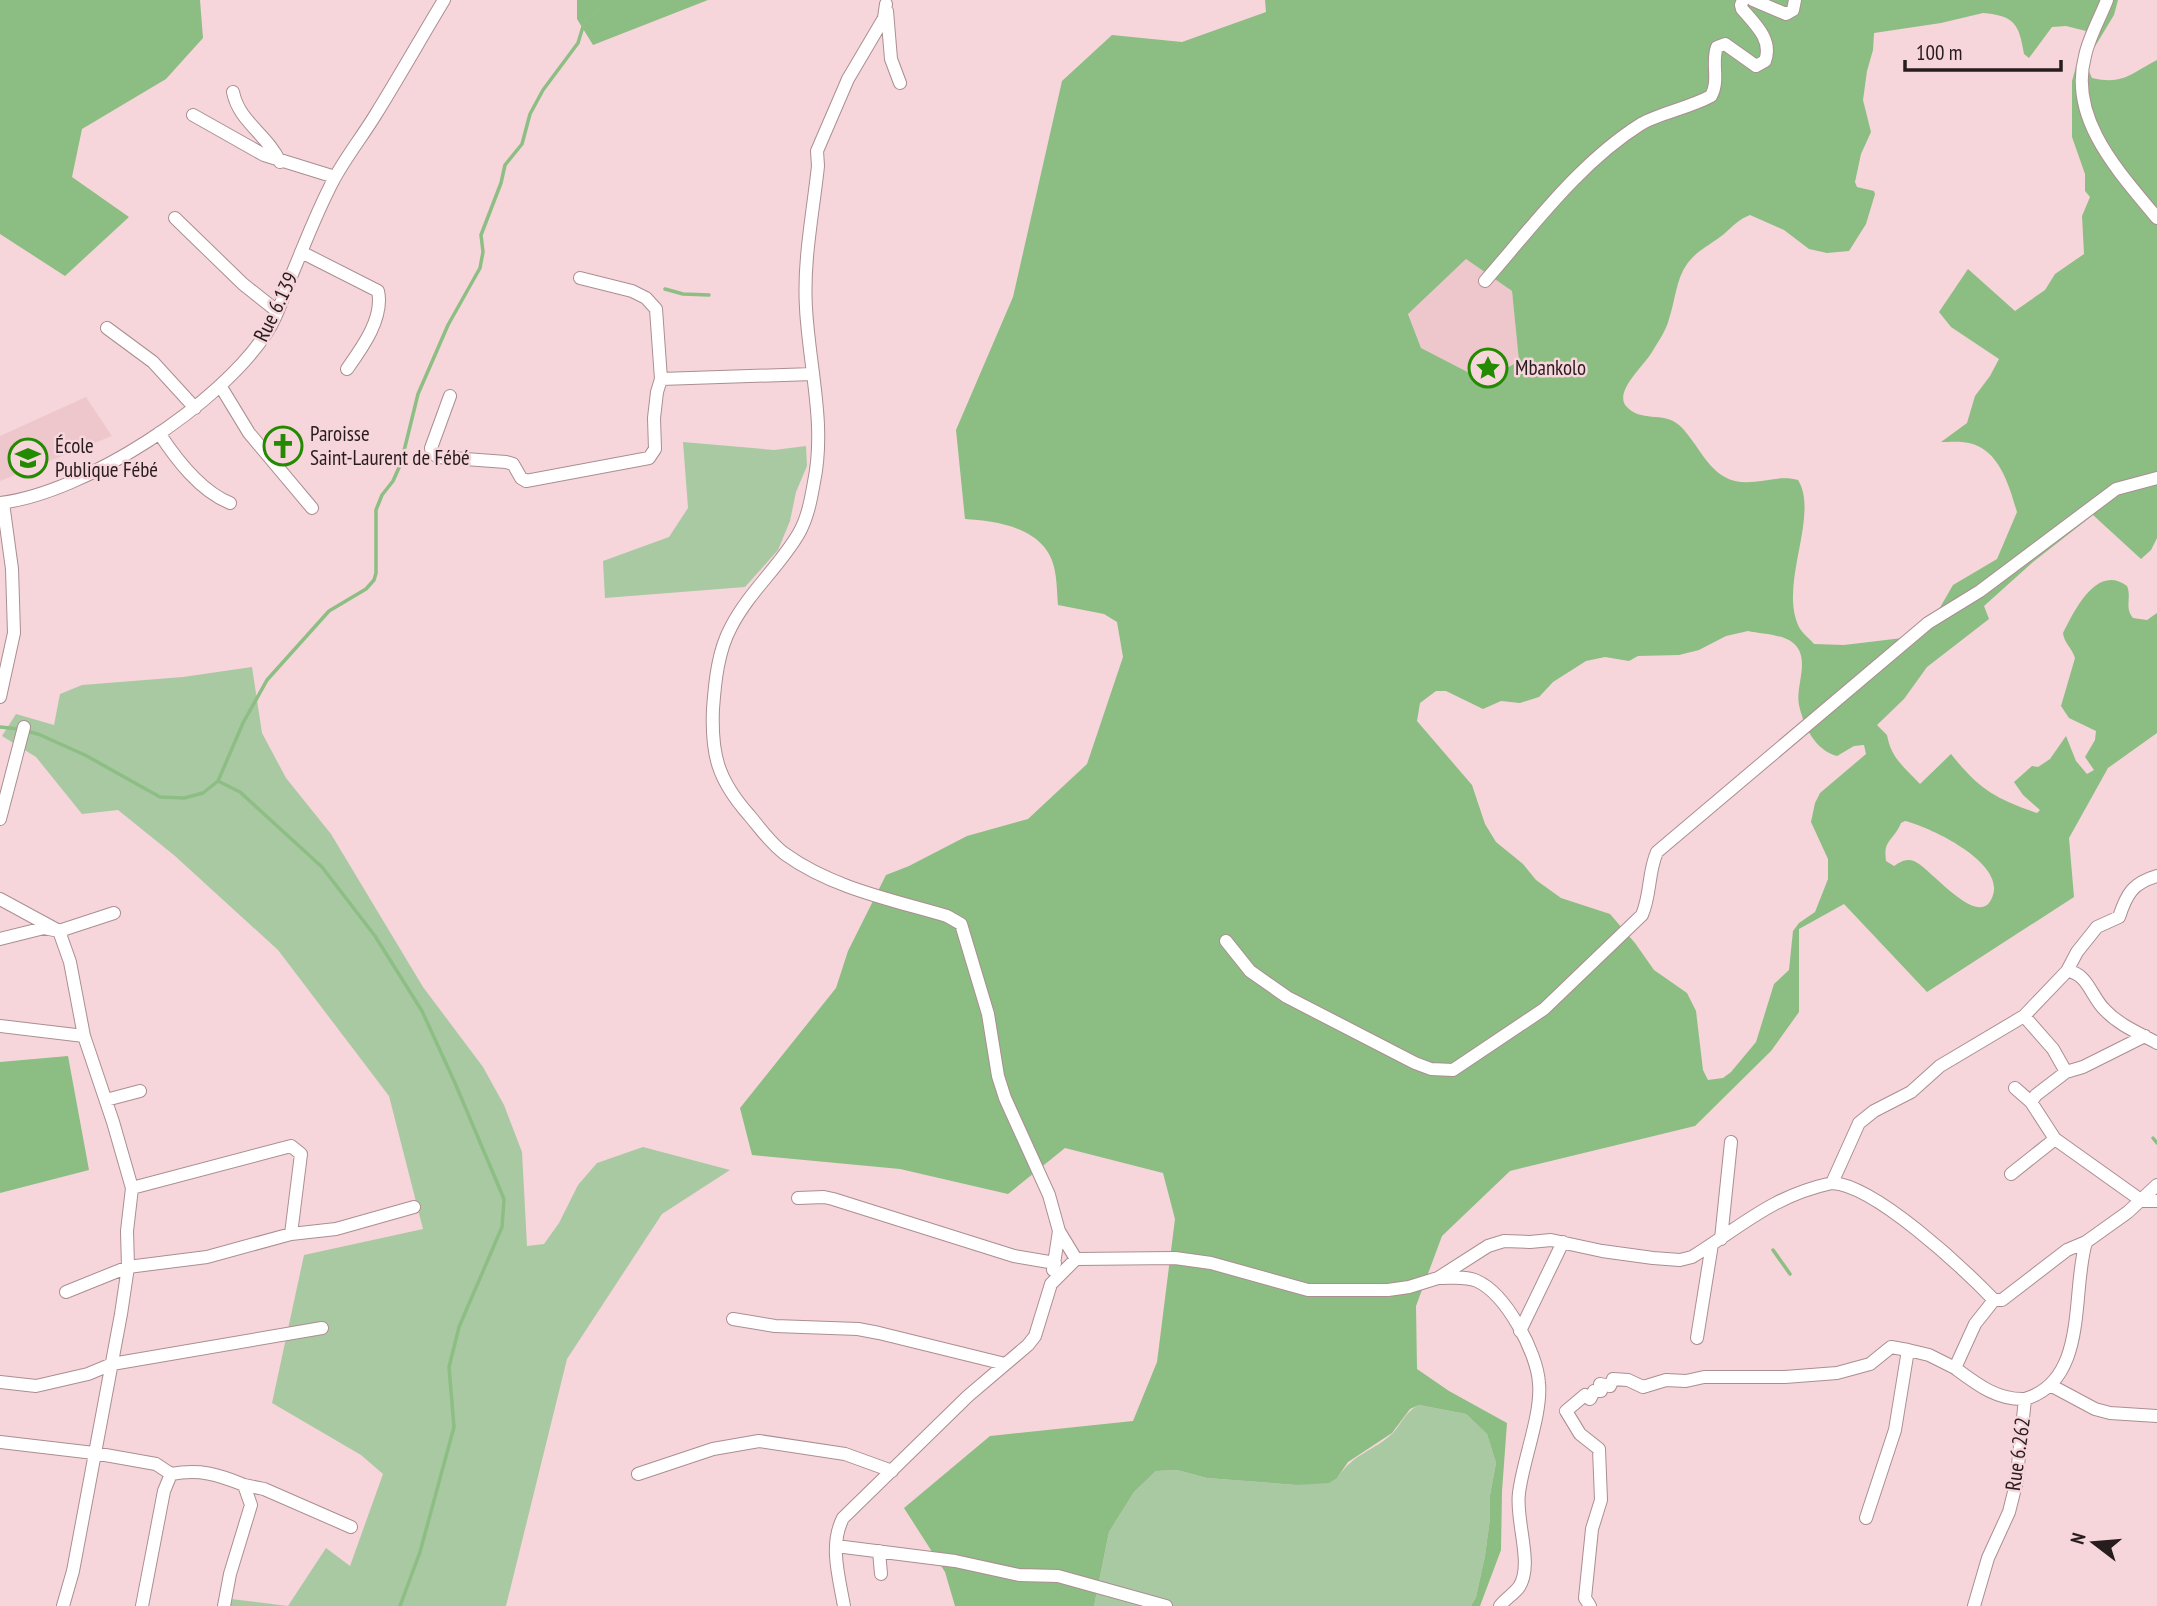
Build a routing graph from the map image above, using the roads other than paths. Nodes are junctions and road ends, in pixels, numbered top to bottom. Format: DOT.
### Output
graph roads {
  1 [pos="427,0"];
  2 [pos="1743,0"];
  3 [pos="1753,0"];
  4 [pos="1795,0"];
  5 [pos="2107,0"];
  6 [pos="442,2"];
  7 [pos="886,2"];
  8 [pos="900,83"];
  9 [pos="233,92"];
  10 [pos="193,115"];
  11 [pos="280,162"];
  12 [pos="335,177"];
  13 [pos="174,218"];
  14 [pos="2157,218"];
  15 [pos="301,252"];
  16 [pos="579,278"];
  17 [pos="1485,281"];
  18 [pos="277,311"];
  19 [pos="107,328"];
  20 [pos="347,369"];
  21 [pos="813,374"];
  22 [pos="661,379"];
  23 [pos="221,387"];
  24 [pos="450,396"];
  25 [pos="195,408"];
  26 [pos="159,433"];
  27 [pos="2157,478"];
  28 [pos="1,503"];
  29 [pos="230,503"];
  30 [pos="312,508"];
  31 [pos="0,698"];
  32 [pos="23,727"];
  33 [pos="0,818"];
  34 [pos="2157,876"];
  35 [pos="0,899"];
  36 [pos="114,913"];
  37 [pos="59,931"];
  38 [pos="0,939"];
  39 [pos="1226,941"];
  40 [pos="2067,971"];
  41 [pos="2024,1016"];
  42 [pos="0,1026"];
  43 [pos="2145,1036"];
  44 [pos="84,1037"];
  45 [pos="2157,1043"];
  46 [pos="2067,1072"];
  47 [pos="2015,1088"];
  48 [pos="140,1091"];
  49 [pos="106,1100"];
  50 [pos="2031,1102"];
  51 [pos="2055,1139"];
  52 [pos="1731,1142"];
  53 [pos="2011,1174"];
  54 [pos="1832,1183"];
  55 [pos="2157,1185"];
  56 [pos="132,1188"];
  57 [pos="798,1198"];
  58 [pos="2142,1201"];
  59 [pos="2157,1201"];
  60 [pos="414,1207"];
  61 [pos="1059,1231"];
  62 [pos="291,1234"];
  63 [pos="1717,1241"];
  64 [pos="1563,1242"];
  65 [pos="2086,1242"];
  66 [pos="1076,1259"];
  67 [pos="1055,1263"];
  68 [pos="128,1267"];
  69 [pos="1438,1278"];
  70 [pos="1051,1284"];
  71 [pos="66,1292"];
  72 [pos="1994,1300"];
  73 [pos="733,1319"];
  74 [pos="322,1328"];
  75 [pos="1520,1331"];
  76 [pos="1697,1338"];
  77 [pos="1908,1350"];
  78 [pos="112,1364"];
  79 [pos="1005,1364"];
  80 [pos="1955,1368"];
  81 [pos="0,1382"];
  82 [pos="2052,1386"];
  83 [pos="2025,1399"];
  84 [pos="2157,1416"];
  85 [pos="0,1442"];
  86 [pos="94,1453"];
  87 [pos="892,1471"];
  88 [pos="171,1474"];
  89 [pos="638,1474"];
  90 [pos="244,1485"];
  91 [pos="1866,1518"];
  92 [pos="351,1527"];
  93 [pos="836,1546"];
  94 [pos="878,1551"];
  95 [pos="881,1574"];
  96 [pos="64,1606"];
  97 [pos="142,1606"];
  98 [pos="224,1606"];
  99 [pos="844,1606"];
  100 [pos="1166,1606"];
  101 [pos="1500,1606"];
  102 [pos="1590,1606"];
  103 [pos="1973,1606"];
  1 -- 6 [label="street"];
  2 -- 17 [label="street"];
  3 -- 4 [label="street"];
  5 -- 14 [label="street"];
  6 -- 12 [label="street, Rue 6.139"];
  7 -- 8 [label="street"];
  7 -- 21 [label="street"];
  9 -- 11 [label="street"];
  10 -- 11 [label="street"];
  11 -- 12 [label="street"];
  12 -- 15 [label="street, Rue 6.139"];
  13 -- 18 [label="street"];
  15 -- 18 [label="street, Rue 6.139"];
  15 -- 20 [label="street"];
  16 -- 22 [label="street"];
  18 -- 23 [label="street, Rue 6.139"];
  19 -- 25 [label="street"];
  21 -- 22 [label="street"];
  21 -- 61 [label="street"];
  22 -- 24 [label="street"];
  23 -- 25 [label="street, Rue 6.139"];
  23 -- 30 [label="street"];
  25 -- 26 [label="street, Rue 6.139"];
  26 -- 28 [label="street, Rue 6.139"];
  26 -- 29 [label="street"];
  27 -- 39 [label="street"];
  28 -- 31 [label="street"];
  32 -- 33 [label="street"];
  34 -- 40 [label="street"];
  35 -- 37 [label="street"];
  36 -- 37 [label="street"];
  37 -- 38 [label="street"];
  37 -- 44 [label="street"];
  40 -- 41 [label="street"];
  40 -- 43 [label="street"];
  41 -- 46 [label="street"];
  41 -- 54 [label="street"];
  42 -- 44 [label="street"];
  43 -- 45 [label="street"];
  43 -- 46 [label="street"];
  44 -- 49 [label="street"];
  46 -- 50 [label="street"];
  47 -- 50 [label="street"];
  48 -- 49 [label="street"];
  49 -- 56 [label="street"];
  50 -- 51 [label="street"];
  51 -- 53 [label="street"];
  51 -- 58 [label="street"];
  52 -- 63 [label="street"];
  54 -- 63 [label="street"];
  54 -- 72 [label="street"];
  55 -- 58 [label="street"];
  56 -- 62 [label="street"];
  56 -- 68 [label="street"];
  57 -- 67 [label="street"];
  58 -- 59 [label="street"];
  58 -- 65 [label="street"];
  60 -- 62 [label="street"];
  61 -- 66 [label="street"];
  61 -- 67 [label="street"];
  62 -- 68 [label="street"];
  63 -- 64 [label="street"];
  63 -- 76 [label="street"];
  64 -- 69 [label="street"];
  64 -- 75 [label="street"];
  65 -- 72 [label="street"];
  65 -- 82 [label="street"];
  66 -- 69 [label="street"];
  66 -- 70 [label="street"];
  67 -- 70 [label="street"];
  68 -- 71 [label="street"];
  68 -- 78 [label="street"];
  69 -- 75 [label="street"];
  70 -- 79 [label="street"];
  72 -- 80 [label="street"];
  73 -- 79 [label="street"];
  74 -- 78 [label="street"];
  75 -- 101 [label="street"];
  77 -- 80 [label="street"];
  77 -- 91 [label="street"];
  77 -- 102 [label="street"];
  78 -- 81 [label="street"];
  78 -- 86 [label="street"];
  79 -- 87 [label="street"];
  80 -- 83 [label="street"];
  82 -- 83 [label="street, Rue 6.262"];
  82 -- 84 [label="street"];
  83 -- 103 [label="street, Rue 6.262"];
  85 -- 86 [label="street"];
  86 -- 88 [label="street"];
  86 -- 96 [label="street"];
  87 -- 89 [label="street"];
  87 -- 93 [label="street"];
  88 -- 90 [label="street"];
  88 -- 97 [label="street"];
  90 -- 92 [label="street"];
  90 -- 98 [label="street"];
  93 -- 94 [label="street"];
  93 -- 99 [label="street"];
  94 -- 95 [label="street"];
  94 -- 100 [label="street"];
}
